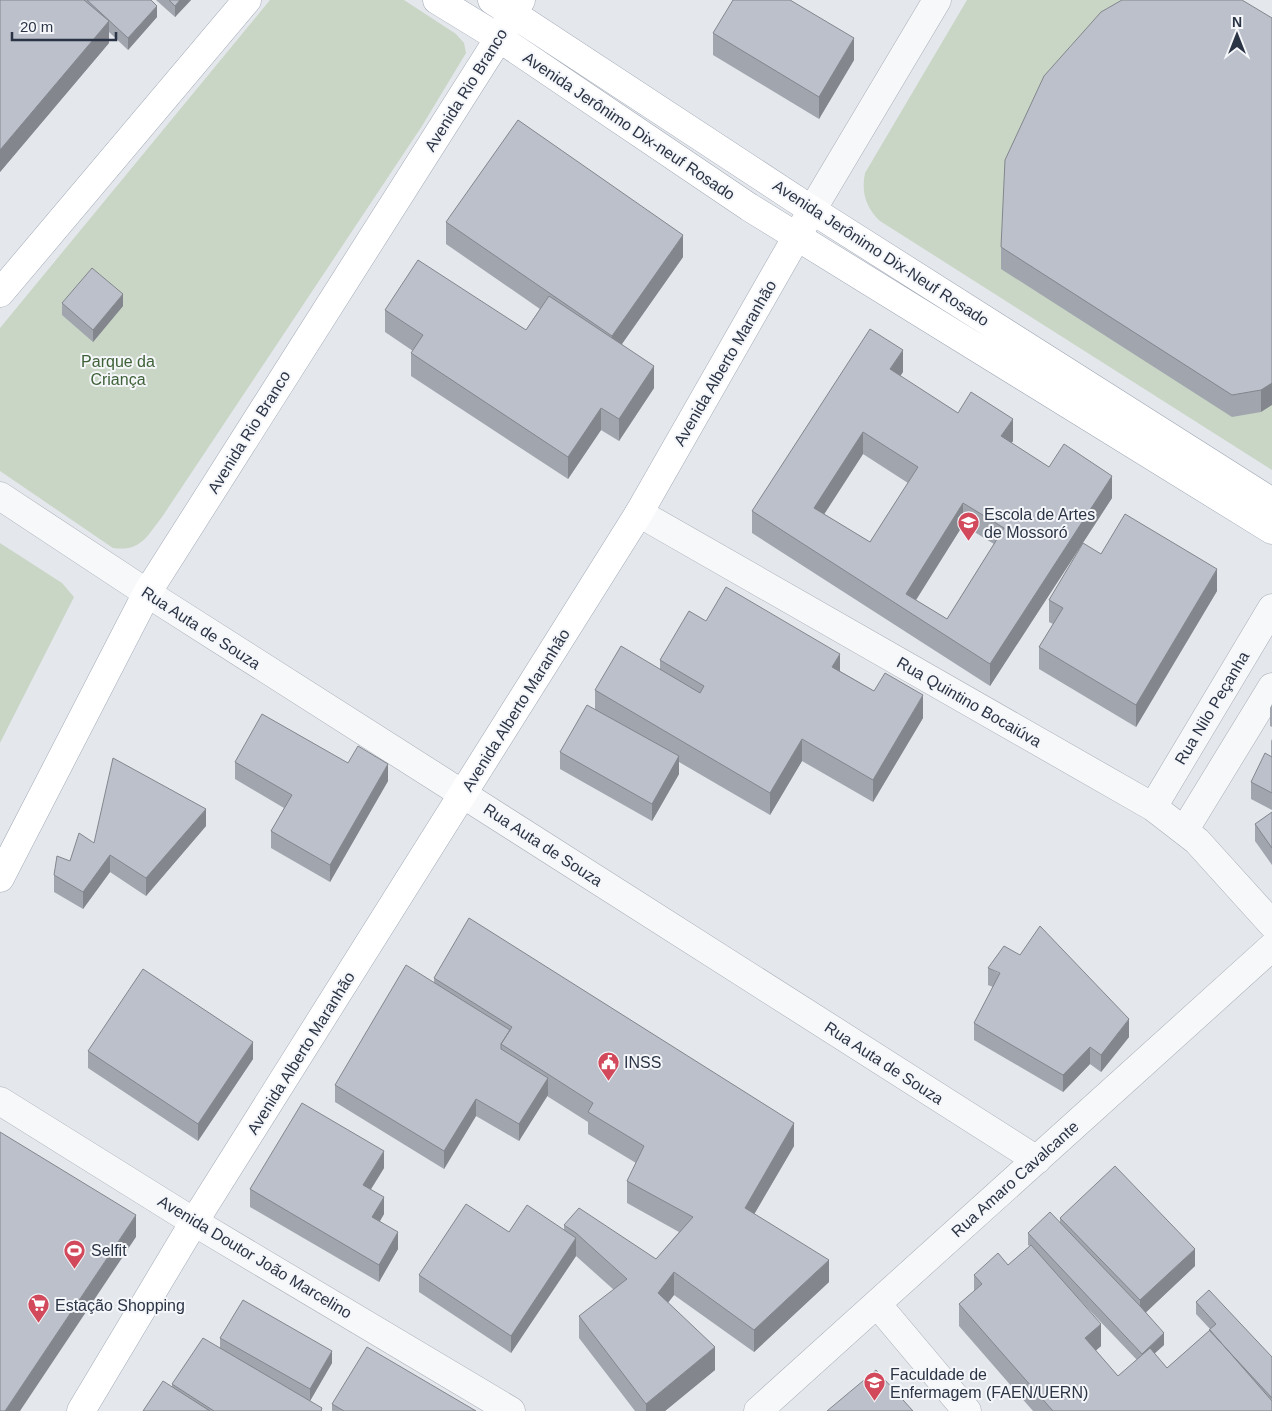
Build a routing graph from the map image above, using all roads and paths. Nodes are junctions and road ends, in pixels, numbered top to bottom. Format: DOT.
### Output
graph roads {
  1 [pos="246,0"];
  2 [pos="437,0"];
  3 [pos="937,0"];
  4 [pos="509,4"];
  5 [pos="499,38"];
  6 [pos="812,210"];
  7 [pos="797,236"];
  8 [pos="0,293"];
  9 [pos="0,496"];
  10 [pos="1272,502"];
  11 [pos="639,513"];
  12 [pos="1272,530"];
  13 [pos="147,593"];
  14 [pos="1272,608"];
  15 [pos="1272,687"];
  16 [pos="463,794"];
  17 [pos="1153,808"];
  18 [pos="1184,830"];
  19 [pos="0,878"];
  20 [pos="1272,924"];
  21 [pos="1272,947"];
  22 [pos="0,1101"];
  23 [pos="1037,1160"];
  24 [pos="194,1222"];
  25 [pos="877,1304"];
  26 [pos="82,1411"];
  27 [pos="511,1411"];
  28 [pos="758,1411"];
  29 [pos="967,1411"];
  1 -- 8 [label="main road"];
  2 -- 5 [label="main road, Avenida Jerônimo Dix-neuf Rosado"];
  3 -- 6 [label="street, Avenida Alberto Maranhão"];
  4 -- 5 [label="main road, Avenida Rio Branco"];
  4 -- 6 [label="main road, Avenida Jerônimo Dix-Neuf Rosado"];
  5 -- 7 [label="main road, Avenida Jerônimo Dix-neuf Rosado"];
  5 -- 13 [label="main road, Avenida Rio Branco"];
  6 -- 7 [label="main road, Avenida Alberto Maranhão"];
  6 -- 10 [label="main road, Avenida Jerônimo Dix-Neuf Rosado"];
  7 -- 11 [label="main road, Avenida Alberto Maranhão"];
  7 -- 12 [label="main road, Avenida Jerônimo Dix-Neuf Rosado"];
  9 -- 13 [label="street, Rua Auta de Souza"];
  11 -- 16 [label="main road, Avenida Alberto Maranhão"];
  11 -- 17 [label="street, Rua Quintino Bocaiúva"];
  13 -- 16 [label="street, Rua Auta de Souza"];
  13 -- 19 [label="main road, Avenida Rio Branco"];
  14 -- 17 [label="street, Rua Nilo Peçanha"];
  15 -- 18 [label="street"];
  16 -- 23 [label="street, Rua Auta de Souza"];
  16 -- 24 [label="main road, Avenida Alberto Maranhão"];
  17 -- 18 [label="street, Rua Quintino Bocaiúva"];
  18 -- 20 [label="street, Rua Quintino Bocaiúva"];
  21 -- 23 [label="street, Rua Amaro Cavalcante"];
  22 -- 24 [label="street, Avenida Doutor João Marcelino"];
  23 -- 25 [label="street, Rua Amaro Cavalcante"];
  24 -- 26 [label="main road, Avenida Alberto Maranhão"];
  24 -- 27 [label="street, Avenida Doutor João Marcelino"];
  25 -- 28 [label="street, Rua Amaro Cavalcante"];
  25 -- 29 [label="street"];
}
